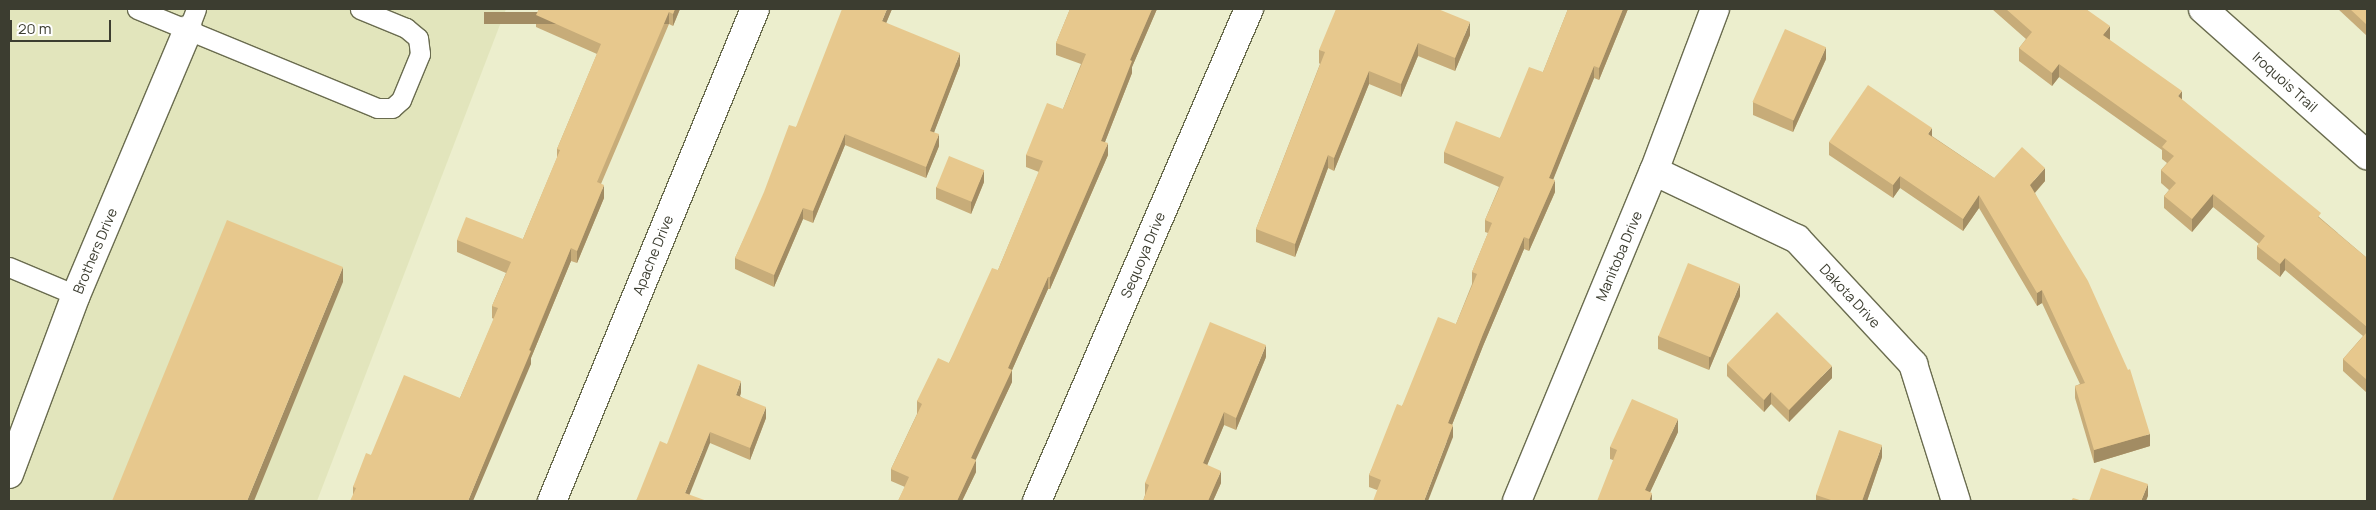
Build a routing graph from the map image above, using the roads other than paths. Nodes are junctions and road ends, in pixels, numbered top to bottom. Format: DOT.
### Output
graph roads {
  1 [pos="137,9"];
  2 [pos="360,9"];
  3 [pos="755,9"];
  4 [pos="1249,9"];
  5 [pos="1715,9"];
  6 [pos="2203,9"];
  7 [pos="192,19"];
  8 [pos="2367,155"];
  9 [pos="1654,171"];
  10 [pos="9,267"];
  11 [pos="76,295"];
  12 [pos="9,474"];
  13 [pos="552,501"];
  14 [pos="1036,501"];
  15 [pos="1517,501"];
  16 [pos="1956,501"];
  1 -- 7 [label="lane"];
  2 -- 7 [label="lane"];
  3 -- 13 [label="street, Apache Drive"];
  4 -- 14 [label="street, Sequoya Drive"];
  5 -- 9 [label="street, Manitoba Drive"];
  6 -- 8 [label="street, Iroquois Trail"];
  7 -- 11 [label="street, Brothers Drive"];
  9 -- 15 [label="street, Manitoba Drive"];
  9 -- 16 [label="street, Dakota Drive"];
  10 -- 11 [label="lane"];
  11 -- 12 [label="street, Brothers Drive"];
}
